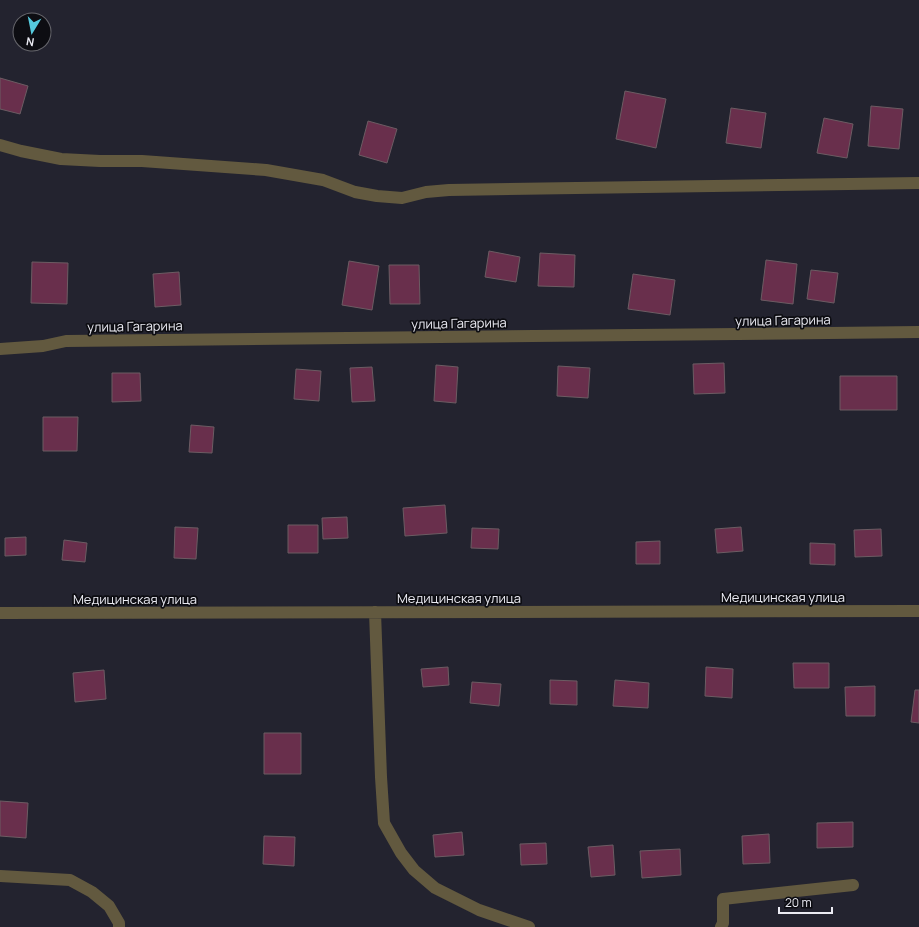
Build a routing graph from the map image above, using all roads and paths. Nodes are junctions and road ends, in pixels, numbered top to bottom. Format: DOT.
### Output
graph roads {
  1 [pos="0,145"];
  2 [pos="919,183"];
  3 [pos="919,332"];
  4 [pos="0,349"];
  5 [pos="919,611"];
  6 [pos="376,612"];
  7 [pos="0,613"];
  8 [pos="0,876"];
  9 [pos="853,885"];
  10 [pos="119,927"];
  11 [pos="529,927"];
  12 [pos="721,927"];
  1 -- 2 [label="street"];
  3 -- 4 [label="street, улица Гагарина"];
  5 -- 6 [label="street, Медицинская улица"];
  6 -- 7 [label="street, Медицинская улица"];
  6 -- 11 [label="street"];
  8 -- 10 [label="street"];
  9 -- 12 [label="street"];
}
